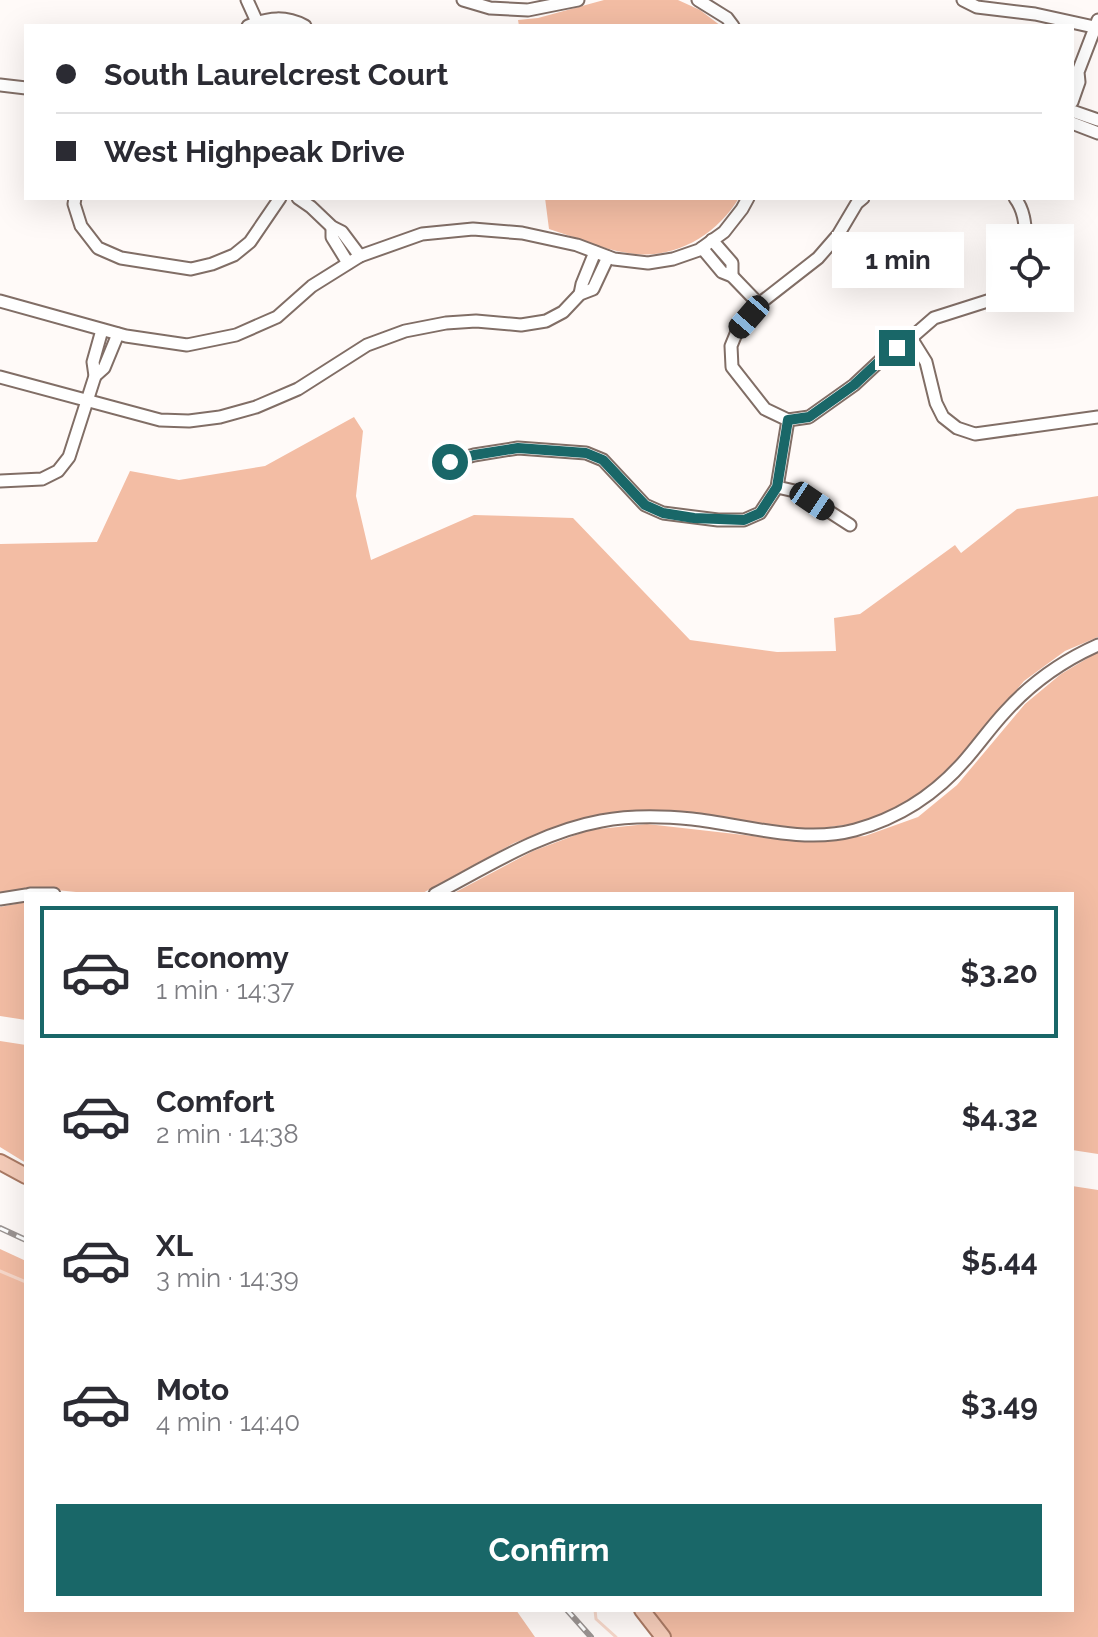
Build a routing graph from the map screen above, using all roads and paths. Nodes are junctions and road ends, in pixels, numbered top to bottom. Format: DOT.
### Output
graph roads {
  1 [pos="247,0"];
  2 [pos="463,0"];
  3 [pos="578,0"];
  4 [pos="698,0"];
  5 [pos="963,0"];
  6 [pos="253,24"];
  7 [pos="301,24"];
  8 [pos="732,24"];
  9 [pos="1097,25"];
  10 [pos="1075,73"];
  11 [pos="0,85"];
  12 [pos="24,88"];
  13 [pos="1074,96"];
  14 [pos="1074,112"];
  15 [pos="1098,120"];
  16 [pos="1074,124"];
  17 [pos="1098,133"];
  18 [pos="75,200"];
  19 [pos="279,200"];
  20 [pos="301,200"];
  21 [pos="747,200"];
  22 [pos="861,200"];
  23 [pos="1017,200"];
  24 [pos="1025,224"];
  25 [pos="332,227"];
  26 [pos="707,244"];
  27 [pos="595,252"];
  28 [pos="360,256"];
  29 [pos="608,257"];
  30 [pos="348,263"];
  31 [pos="580,294"];
  32 [pos="0,301"];
  33 [pos="986,301"];
  34 [pos="759,304"];
  35 [pos="102,330"];
  36 [pos="118,334"];
  37 [pos="911,338"];
  38 [pos="95,376"];
  39 [pos="0,377"];
  40 [pos="87,400"];
  41 [pos="1098,417"];
  42 [pos="788,420"];
  43 [pos="450,462"];
  44 [pos="0,481"];
  45 [pos="777,487"];
  46 [pos="850,525"];
  47 [pos="1098,645"];
  48 [pos="439,892"];
  49 [pos="24,895"];
  50 [pos="0,899"];
  51 [pos="0,1162"];
  52 [pos="24,1175"];
  53 [pos="644,1612"];
  54 [pos="663,1637"];
  1 -- 6 [label="street"];
  2 -- 3 [label="street"];
  4 -- 8 [label="street"];
  5 -- 9 [label="street"];
  6 -- 7 [label="street"];
  9 -- 10 [label="street"];
  10 -- 13 [label="street"];
  11 -- 12 [label="street"];
  14 -- 15 [label="street"];
  16 -- 17 [label="street"];
  18 -- 19 [label="street"];
  20 -- 25 [label="street"];
  21 -- 26 [label="street"];
  22 -- 34 [label="street"];
  23 -- 24 [label="street"];
  25 -- 28 [label="street"];
  25 -- 30 [label="street"];
  26 -- 29 [label="street"];
  26 -- 34 [label="street"];
  27 -- 28 [label="street"];
  27 -- 29 [label="street"];
  27 -- 31 [label="street"];
  28 -- 30 [label="street"];
  29 -- 31 [label="street"];
  30 -- 36 [label="street"];
  31 -- 40 [label="street"];
  32 -- 35 [label="street"];
  33 -- 37 [label="street"];
  34 -- 42 [label="street"];
  35 -- 36 [label="street"];
  35 -- 38 [label="street"];
  36 -- 38 [label="street"];
  37 -- 41 [label="street"];
  37 -- 42 [label="street"];
  38 -- 40 [label="street"];
  39 -- 40 [label="street"];
  40 -- 44 [label="street"];
  42 -- 45 [label="street"];
  43 -- 45 [label="street"];
  45 -- 46 [label="street"];
  47 -- 48 [label="street"];
  49 -- 50 [label="street"];
  51 -- 52 [label="main road"];
  53 -- 54 [label="main road"];
}
